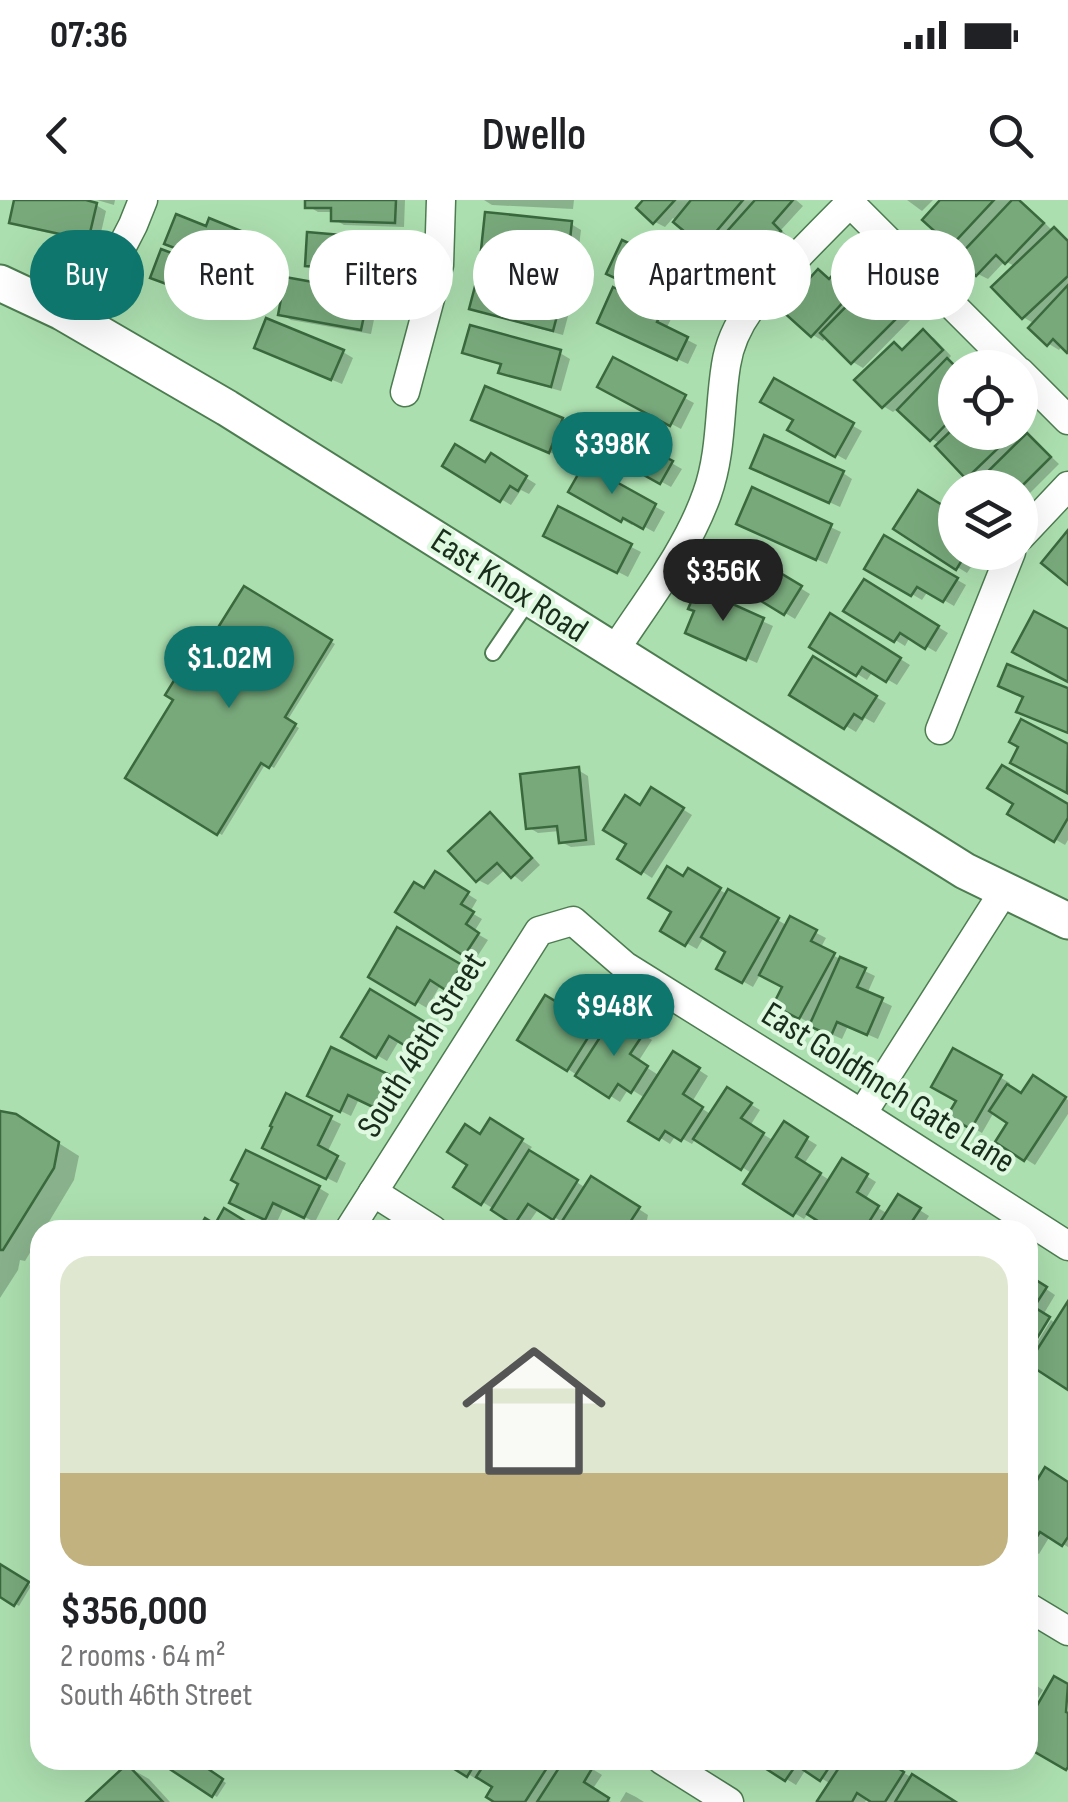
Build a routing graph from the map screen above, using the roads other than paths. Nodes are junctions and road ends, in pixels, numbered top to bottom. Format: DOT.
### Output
graph roads {
  1 [pos="143,200"];
  2 [pos="441,200"];
  3 [pos="848,202"];
  4 [pos="0,284"];
  5 [pos="82,324"];
  6 [pos="998,350"];
  7 [pos="1038,390"];
  8 [pos="405,392"];
  9 [pos="1068,420"];
  10 [pos="1068,486"];
  11 [pos="1038,516"];
  12 [pos="1004,570"];
  13 [pos="530,598"];
  14 [pos="493,653"];
  15 [pos="614,653"];
  16 [pos="940,730"];
  17 [pos="1004,891"];
  18 [pos="573,921"];
  19 [pos="1068,921"];
  20 [pos="862,1114"];
  21 [pos="373,1192"];
  22 [pos="355,1220"];
  23 [pos="417,1220"];
  24 [pos="1027,1220"];
  25 [pos="1038,1227"];
  26 [pos="1068,1246"];
  27 [pos="1038,1613"];
  28 [pos="1068,1631"];
  29 [pos="678,1770"];
  30 [pos="728,1802"];
  1 -- 5 [label="street"];
  2 -- 8 [label="street"];
  3 -- 6 [label="street"];
  3 -- 15 [label="street"];
  4 -- 5 [label="street, East Knox Road"];
  5 -- 13 [label="street, East Knox Road"];
  7 -- 9 [label="street"];
  10 -- 11 [label="street"];
  12 -- 16 [label="street"];
  13 -- 14 [label="lane"];
  13 -- 15 [label="street, East Knox Road"];
  15 -- 17 [label="street, East Knox Road"];
  17 -- 19 [label="street, East Knox Road"];
  17 -- 20 [label="street"];
  18 -- 20 [label="street, East Goldfinch Gate Lane"];
  18 -- 21 [label="street, South 46th Street"];
  20 -- 24 [label="street, East Goldfinch Gate Lane"];
  21 -- 22 [label="street, South 46th Street"];
  21 -- 23 [label="street"];
  25 -- 26 [label="street, East Goldfinch Gate Lane"];
  27 -- 28 [label="street"];
  29 -- 30 [label="street"];
}
